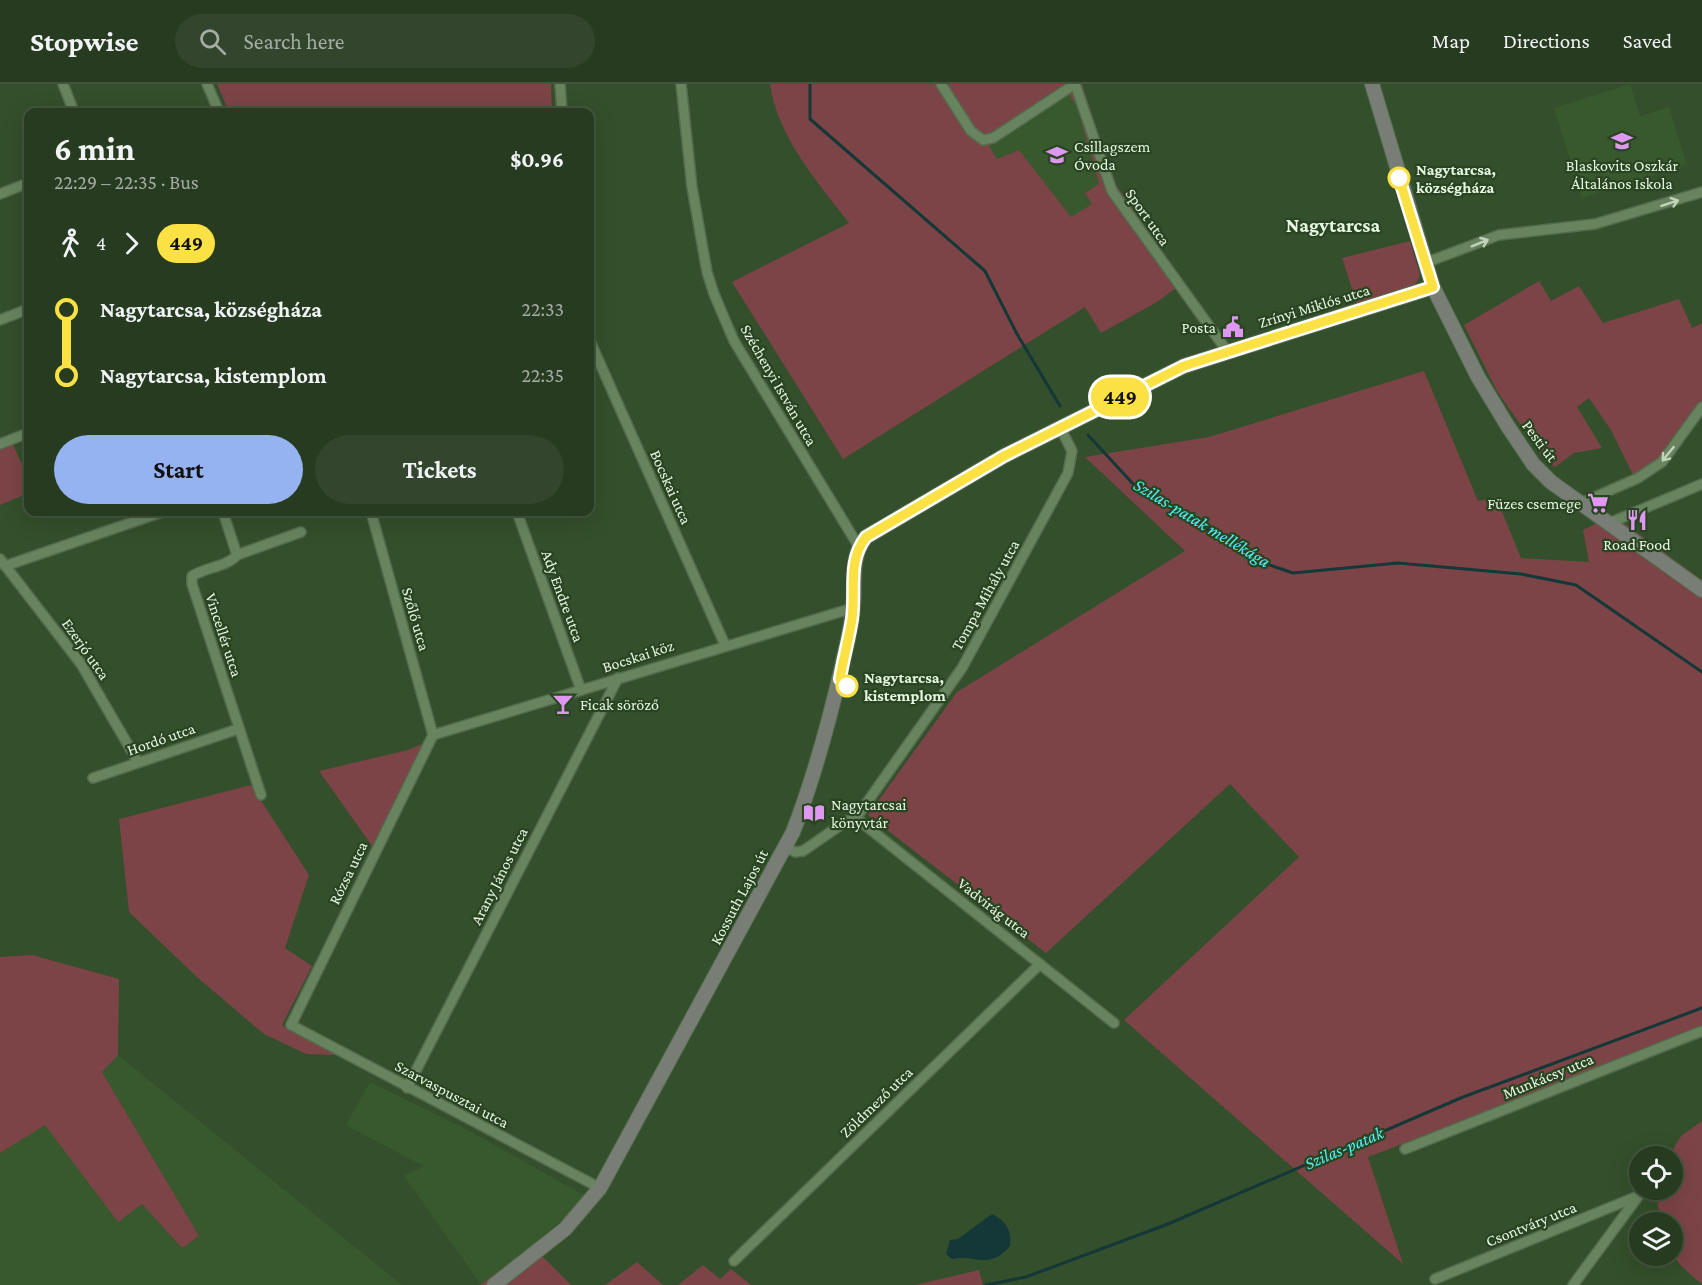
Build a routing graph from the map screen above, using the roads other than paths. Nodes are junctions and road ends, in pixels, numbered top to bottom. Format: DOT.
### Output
graph roads {
  1 [pos="63,84"];
  2 [pos="207,84"];
  3 [pos="560,84"];
  4 [pos="681,84"];
  5 [pos="941,84"];
  6 [pos="1075,84"];
  7 [pos="1372,84"];
  8 [pos="72,108"];
  9 [pos="217,108"];
  10 [pos="562,108"];
  11 [pos="24,185"];
  12 [pos="1702,192"];
  13 [pos="0,194"];
  14 [pos="1425,263"];
  15 [pos="1433,287"];
  16 [pos="24,311"];
  17 [pos="0,320"];
  18 [pos="594,350"];
  19 [pos="1227,351"];
  20 [pos="1702,407"];
  21 [pos="1062,426"];
  22 [pos="24,435"];
  23 [pos="0,444"];
  24 [pos="1702,484"];
  25 [pos="1579,504"];
  26 [pos="150,516"];
  27 [pos="224,516"];
  28 [pos="372,516"];
  29 [pos="518,516"];
  30 [pos="1607,524"];
  31 [pos="301,532"];
  32 [pos="859,548"];
  33 [pos="237,555"];
  34 [pos="3,563"];
  35 [pos="1702,590"];
  36 [pos="853,608"];
  37 [pos="725,645"];
  38 [pos="618,678"];
  39 [pos="581,690"];
  40 [pos="238,729"];
  41 [pos="433,735"];
  42 [pos="138,762"];
  43 [pos="93,778"];
  44 [pos="261,795"];
  45 [pos="856,818"];
  46 [pos="785,847"];
  47 [pos="1040,964"];
  48 [pos="1114,1023"];
  49 [pos="291,1024"];
  50 [pos="1702,1031"];
  51 [pos="407,1088"];
  52 [pos="1405,1149"];
  53 [pos="600,1188"];
  54 [pos="734,1261"];
  55 [pos="1435,1279"];
  56 [pos="494,1285"];
  57 [pos="1573,1285"];
  1 -- 8 [label="street"];
  2 -- 9 [label="street"];
  3 -- 10 [label="street"];
  4 -- 32 [label="street, Széchenyi István utca"];
  5 -- 6 [label="street, Sport utca"];
  6 -- 19 [label="street, Sport utca"];
  7 -- 14 [label="main road, Pesti út"];
  11 -- 13 [label="street"];
  14 -- 12 [label="street, one-way"];
  14 -- 15 [label="main road, Pesti út"];
  15 -- 19 [label="main road, Zrínyi Miklós utca"];
  15 -- 25 [label="main road, Pesti út"];
  16 -- 17 [label="street"];
  18 -- 37 [label="street, Bocskai utca"];
  19 -- 21 [label="main road, Zrínyi Miklós utca"];
  20 -- 25 [label="street, one-way"];
  21 -- 32 [label="main road, Zrínyi Miklós utca"];
  21 -- 45 [label="street, Tompa Mihály utca"];
  22 -- 23 [label="street"];
  24 -- 30 [label="street"];
  25 -- 30 [label="main road, Pesti út"];
  26 -- 34 [label="street"];
  27 -- 33 [label="street"];
  28 -- 41 [label="street, Szőlő utca"];
  29 -- 39 [label="street, Ady Endre utca"];
  30 -- 35 [label="main road, Pesti út"];
  31 -- 33 [label="street"];
  32 -- 36 [label="main road, Kossuth Lajos út"];
  33 -- 40 [label="street, Vincellér utca"];
  34 -- 42 [label="street, Ezerjó utca"];
  36 -- 37 [label="street, Bocskai köz"];
  36 -- 46 [label="main road, Kossuth Lajos út"];
  37 -- 38 [label="street, Bocskai köz"];
  38 -- 39 [label="street, Bocskai köz"];
  38 -- 51 [label="street, Arany János utca"];
  39 -- 41 [label="street, Bocskai köz"];
  40 -- 42 [label="street, Hordó utca"];
  40 -- 44 [label="street, Vincellér utca"];
  41 -- 49 [label="street, Rózsa utca"];
  42 -- 43 [label="street, Hordó utca"];
  45 -- 46 [label="street, Tompa Mihály utca"];
  45 -- 47 [label="street, Vadvirág utca"];
  46 -- 53 [label="main road, Kossuth Lajos út"];
  47 -- 48 [label="street, Vadvirág utca"];
  47 -- 54 [label="street, Zöldmező utca"];
  49 -- 51 [label="street, Szarvaspusztai utca"];
  50 -- 52 [label="street, Munkácsy utca"];
  51 -- 53 [label="street, Szarvaspusztai utca"];
  53 -- 56 [label="main road, Kossuth Lajos út"];
  55 -- 57 [label="street, Csontváry utca"];
}
